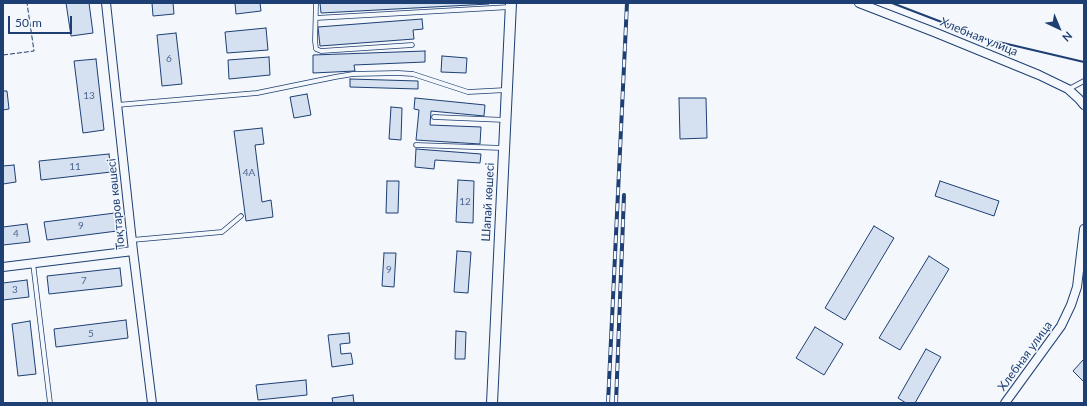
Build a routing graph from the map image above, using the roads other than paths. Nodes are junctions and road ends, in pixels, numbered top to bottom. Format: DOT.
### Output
graph roads {
  1 [pos="106,3"];
  2 [pos="316,3"];
  3 [pos="859,3"];
  4 [pos="510,5"];
  5 [pos="316,18"];
  6 [pos="412,46"];
  7 [pos="1084,81"];
  8 [pos="1068,89"];
  9 [pos="507,90"];
  10 [pos="117,105"];
  11 [pos="1084,106"];
  12 [pos="434,117"];
  13 [pos="505,120"];
  14 [pos="416,145"];
  15 [pos="504,148"];
  16 [pos="241,216"];
  17 [pos="1084,229"];
  18 [pos="132,240"];
  19 [pos="134,251"];
  20 [pos="1083,253"];
  21 [pos="33,263"];
  22 [pos="3,267"];
  23 [pos="50,403"];
  24 [pos="152,403"];
  25 [pos="492,403"];
  26 [pos="1005,403"];
  1 -- 10 [label="street, Тоқтаров көшесі"];
  2 -- 5 [label="lane"];
  3 -- 8 [label="street, Хлебная улица"];
  4 -- 5 [label="lane"];
  4 -- 9 [label="street, Шапай көшесі"];
  5 -- 6 [label="lane"];
  7 -- 8 [label="lane"];
  8 -- 11 [label="street, Хлебная улица"];
  9 -- 10 [label="lane"];
  9 -- 13 [label="street, Шапай көшесі"];
  10 -- 18 [label="street, Тоқтаров көшесі"];
  12 -- 13 [label="lane"];
  13 -- 15 [label="street, Шапай көшесі"];
  14 -- 15 [label="lane"];
  15 -- 25 [label="street, Шапай көшесі"];
  16 -- 18 [label="lane"];
  17 -- 20 [label="street, Хлебная улица"];
  18 -- 19 [label="street, Тоқтаров көшесі"];
  19 -- 21 [label="street"];
  19 -- 24 [label="street, Тоқтаров көшесі"];
  20 -- 26 [label="street, Хлебная улица"];
  21 -- 22 [label="street"];
  21 -- 23 [label="lane"];
}
